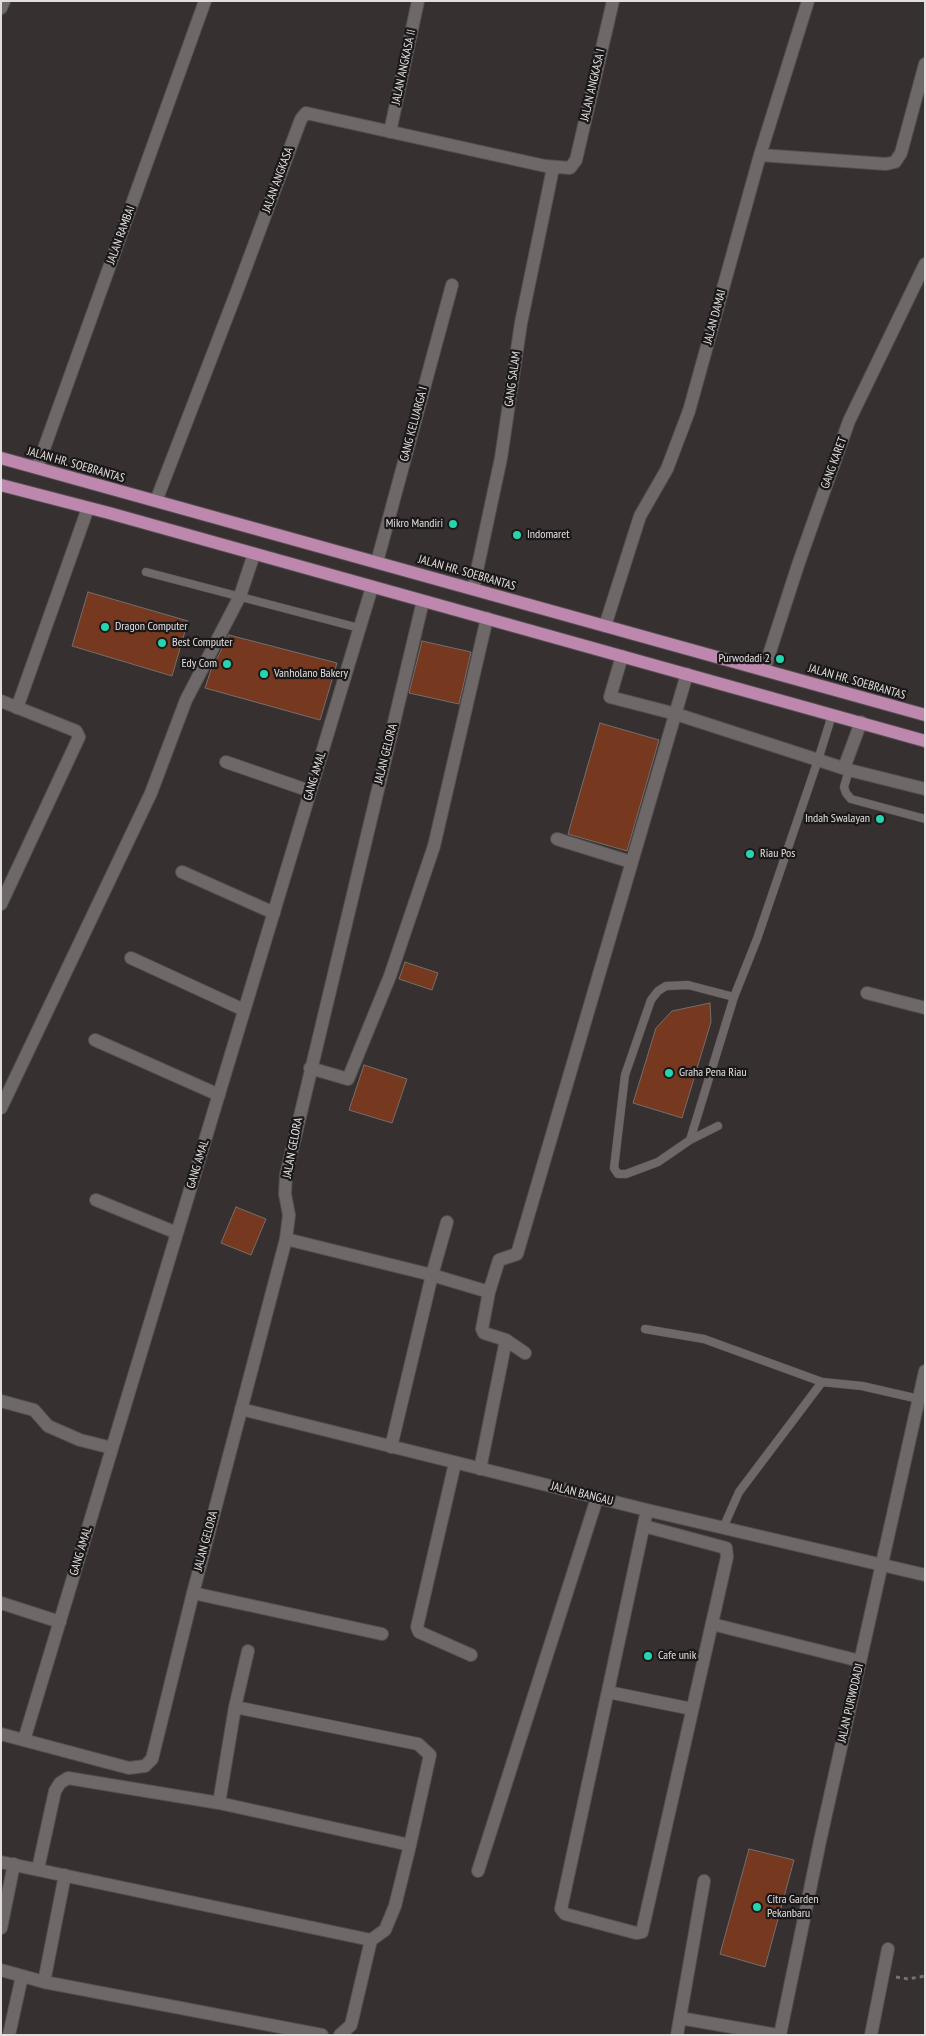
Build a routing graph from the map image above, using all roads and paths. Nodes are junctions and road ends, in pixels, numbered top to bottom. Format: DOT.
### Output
graph roads {
  1 [pos="4,1"];
  2 [pos="205,1"];
  3 [pos="418,1"];
  4 [pos="613,1"];
  5 [pos="808,1"];
  6 [pos="1,8"];
  7 [pos="925,64"];
  8 [pos="390,132"];
  9 [pos="760,155"];
  10 [pos="553,168"];
  11 [pos="570,168"];
  12 [pos="925,264"];
  13 [pos="452,285"];
  14 [pos="1,458"];
  15 [pos="37,468"];
  16 [pos="1,485"];
  17 [pos="156,501"];
  18 [pos="88,508"];
  19 [pos="254,554"];
  20 [pos="377,562"];
  21 [pos="146,572"];
  22 [pos="372,587"];
  23 [pos="473,590"];
  24 [pos="240,596"];
  25 [pos="423,601"];
  26 [pos="487,618"];
  27 [pos="605,626"];
  28 [pos="359,628"];
  29 [pos="622,656"];
  30 [pos="764,670"];
  31 [pos="687,674"];
  32 [pos="1,702"];
  33 [pos="17,708"];
  34 [pos="676,714"];
  35 [pos="832,714"];
  36 [pos="925,715"];
  37 [pos="861,722"];
  38 [pos="925,741"];
  39 [pos="818,760"];
  40 [pos="226,762"];
  41 [pos="846,769"];
  42 [pos="925,790"];
  43 [pos="310,791"];
  44 [pos="925,819"];
  45 [pos="557,839"];
  46 [pos="631,862"];
  47 [pos="182,872"];
  48 [pos="1,904"];
  49 [pos="274,913"];
  50 [pos="131,958"];
  51 [pos="867,993"];
  52 [pos="734,997"];
  53 [pos="925,1008"];
  54 [pos="244,1010"];
  55 [pos="95,1040"];
  56 [pos="310,1068"];
  57 [pos="219,1095"];
  58 [pos="1,1108"];
  59 [pos="718,1126"];
  60 [pos="690,1140"];
  61 [pos="96,1200"];
  62 [pos="447,1222"];
  63 [pos="177,1233"];
  64 [pos="286,1239"];
  65 [pos="432,1275"];
  66 [pos="489,1292"];
  67 [pos="645,1329"];
  68 [pos="506,1340"];
  69 [pos="524,1353"];
  70 [pos="925,1371"];
  71 [pos="822,1382"];
  72 [pos="918,1399"];
  73 [pos="1,1401"];
  74 [pos="240,1410"];
  75 [pos="391,1446"];
  76 [pos="112,1448"];
  77 [pos="455,1463"];
  78 [pos="480,1469"];
  79 [pos="597,1498"];
  80 [pos="647,1510"];
  81 [pos="644,1526"];
  82 [pos="723,1528"];
  83 [pos="882,1564"];
  84 [pos="925,1575"];
  85 [pos="193,1593"];
  86 [pos="1,1604"];
  87 [pos="60,1622"];
  88 [pos="712,1624"];
  89 [pos="382,1634"];
  90 [pos="248,1651"];
  91 [pos="472,1655"];
  92 [pos="860,1661"];
  93 [pos="608,1692"];
  94 [pos="235,1707"];
  95 [pos="692,1709"];
  96 [pos="1,1734"];
  97 [pos="24,1740"];
  98 [pos="219,1803"];
  99 [pos="410,1844"];
  100 [pos="1,1862"];
  101 [pos="14,1864"];
  102 [pos="38,1869"];
  103 [pos="478,1871"];
  104 [pos="65,1875"];
  105 [pos="704,1881"];
  106 [pos="1,1928"];
  107 [pos="371,1940"];
  108 [pos="888,1949"];
  109 [pos="1,1970"];
  110 [pos="883,1975"];
  111 [pos="22,1976"];
  112 [pos="925,1976"];
  113 [pos="44,1982"];
  114 [pos="680,2018"];
  115 [pos="9,2035"];
  116 [pos="322,2035"];
  117 [pos="340,2035"];
  118 [pos="676,2035"];
  119 [pos="778,2035"];
  120 [pos="871,2035"];
  1 -- 6 [label="street"];
  2 -- 15 [label="street, JALAN RAMBAI"];
  3 -- 8 [label="street, JALAN ANGKASA II"];
  4 -- 11 [label="street, JALAN ANGKASA I"];
  5 -- 9 [label="street, JALAN DAMAI"];
  7 -- 9 [label="street"];
  8 -- 10 [label="street, JALAN ANGKASA"];
  8 -- 17 [label="street, JALAN ANGKASA"];
  9 -- 27 [label="street, JALAN DAMAI"];
  10 -- 11 [label="street, JALAN ANGKASA"];
  10 -- 23 [label="street, GANG SALAM"];
  12 -- 30 [label="street, GANG KARET"];
  13 -- 20 [label="street, GANG KELUARGA I"];
  14 -- 15 [label="main road, JALAN HR. SOEBRANTAS"];
  15 -- 17 [label="main road, JALAN HR. SOEBRANTAS"];
  16 -- 18 [label="main road"];
  17 -- 20 [label="main road, JALAN HR. SOEBRANTAS"];
  18 -- 19 [label="main road"];
  18 -- 33 [label="street"];
  19 -- 22 [label="main road"];
  19 -- 24 [label="street"];
  20 -- 23 [label="main road, JALAN HR. SOEBRANTAS"];
  21 -- 24 [label="lane"];
  22 -- 25 [label="main road"];
  22 -- 28 [label="street, GANG AMAL"];
  23 -- 27 [label="main road, JALAN HR. SOEBRANTAS"];
  24 -- 28 [label="lane"];
  24 -- 58 [label="street"];
  25 -- 26 [label="main road"];
  25 -- 56 [label="street, JALAN GELORA"];
  26 -- 29 [label="main road"];
  26 -- 56 [label="street"];
  27 -- 30 [label="main road, JALAN HR. SOEBRANTAS"];
  28 -- 43 [label="street, GANG AMAL"];
  29 -- 31 [label="main road"];
  29 -- 34 [label="street"];
  30 -- 36 [label="main road, JALAN HR. SOEBRANTAS"];
  31 -- 34 [label="street"];
  31 -- 35 [label="main road"];
  32 -- 33 [label="street"];
  33 -- 48 [label="street"];
  34 -- 39 [label="street"];
  34 -- 46 [label="street"];
  35 -- 37 [label="main road"];
  35 -- 39 [label="lane"];
  37 -- 38 [label="main road"];
  37 -- 41 [label="street"];
  39 -- 41 [label="street"];
  39 -- 52 [label="lane"];
  40 -- 43 [label="street"];
  41 -- 42 [label="street"];
  41 -- 44 [label="lane"];
  43 -- 49 [label="street, GANG AMAL"];
  45 -- 46 [label="street"];
  46 -- 66 [label="street"];
  47 -- 49 [label="street"];
  49 -- 54 [label="street, GANG AMAL"];
  50 -- 54 [label="street"];
  51 -- 53 [label="street"];
  52 -- 60 [label="lane"];
  52 -- 60 [label="lane"];
  54 -- 57 [label="street, GANG AMAL"];
  55 -- 57 [label="street"];
  56 -- 64 [label="street, JALAN GELORA"];
  57 -- 63 [label="street, GANG AMAL"];
  59 -- 60 [label="lane"];
  61 -- 63 [label="street"];
  62 -- 65 [label="street"];
  63 -- 76 [label="street, GANG AMAL"];
  64 -- 65 [label="street"];
  64 -- 74 [label="street, JALAN GELORA"];
  65 -- 66 [label="street"];
  65 -- 75 [label="street"];
  66 -- 68 [label="street"];
  67 -- 71 [label="lane"];
  68 -- 69 [label="street"];
  68 -- 78 [label="street"];
  70 -- 72 [label="street, JALAN PURWODADI"];
  71 -- 72 [label="lane"];
  71 -- 82 [label="lane"];
  72 -- 83 [label="street, JALAN PURWODADI"];
  73 -- 76 [label="street"];
  74 -- 75 [label="street, JALAN BANGAU"];
  74 -- 85 [label="street, JALAN GELORA"];
  75 -- 77 [label="street, JALAN BANGAU"];
  76 -- 87 [label="street, GANG AMAL"];
  77 -- 78 [label="street, JALAN BANGAU"];
  77 -- 91 [label="street"];
  78 -- 79 [label="street, JALAN BANGAU"];
  79 -- 80 [label="street, JALAN BANGAU"];
  79 -- 103 [label="street"];
  80 -- 81 [label="street"];
  80 -- 82 [label="street, JALAN BANGAU"];
  81 -- 88 [label="street"];
  81 -- 93 [label="street"];
  82 -- 83 [label="street, JALAN BANGAU"];
  83 -- 84 [label="street, JALAN BANGAU"];
  83 -- 92 [label="street, JALAN PURWODADI"];
  85 -- 89 [label="street"];
  85 -- 97 [label="street, JALAN GELORA"];
  86 -- 87 [label="street"];
  87 -- 97 [label="street, GANG AMAL"];
  88 -- 92 [label="street"];
  88 -- 95 [label="street"];
  90 -- 94 [label="street"];
  92 -- 119 [label="street, JALAN PURWODADI"];
  93 -- 95 [label="street"];
  93 -- 95 [label="street"];
  94 -- 98 [label="street"];
  94 -- 99 [label="street"];
  96 -- 97 [label="street, JALAN GELORA"];
  98 -- 99 [label="street"];
  98 -- 102 [label="street"];
  99 -- 107 [label="street"];
  100 -- 101 [label="street"];
  101 -- 102 [label="street"];
  101 -- 106 [label="street"];
  102 -- 104 [label="street"];
  104 -- 107 [label="street"];
  104 -- 113 [label="street"];
  105 -- 114 [label="street"];
  107 -- 117 [label="street"];
  108 -- 110 [label="street"];
  109 -- 111 [label="street"];
  110 -- 112 [label="path"];
  110 -- 120 [label="street"];
  111 -- 113 [label="street"];
  111 -- 115 [label="street"];
  113 -- 116 [label="street"];
  114 -- 118 [label="street"];
  114 -- 119 [label="street"];
}
